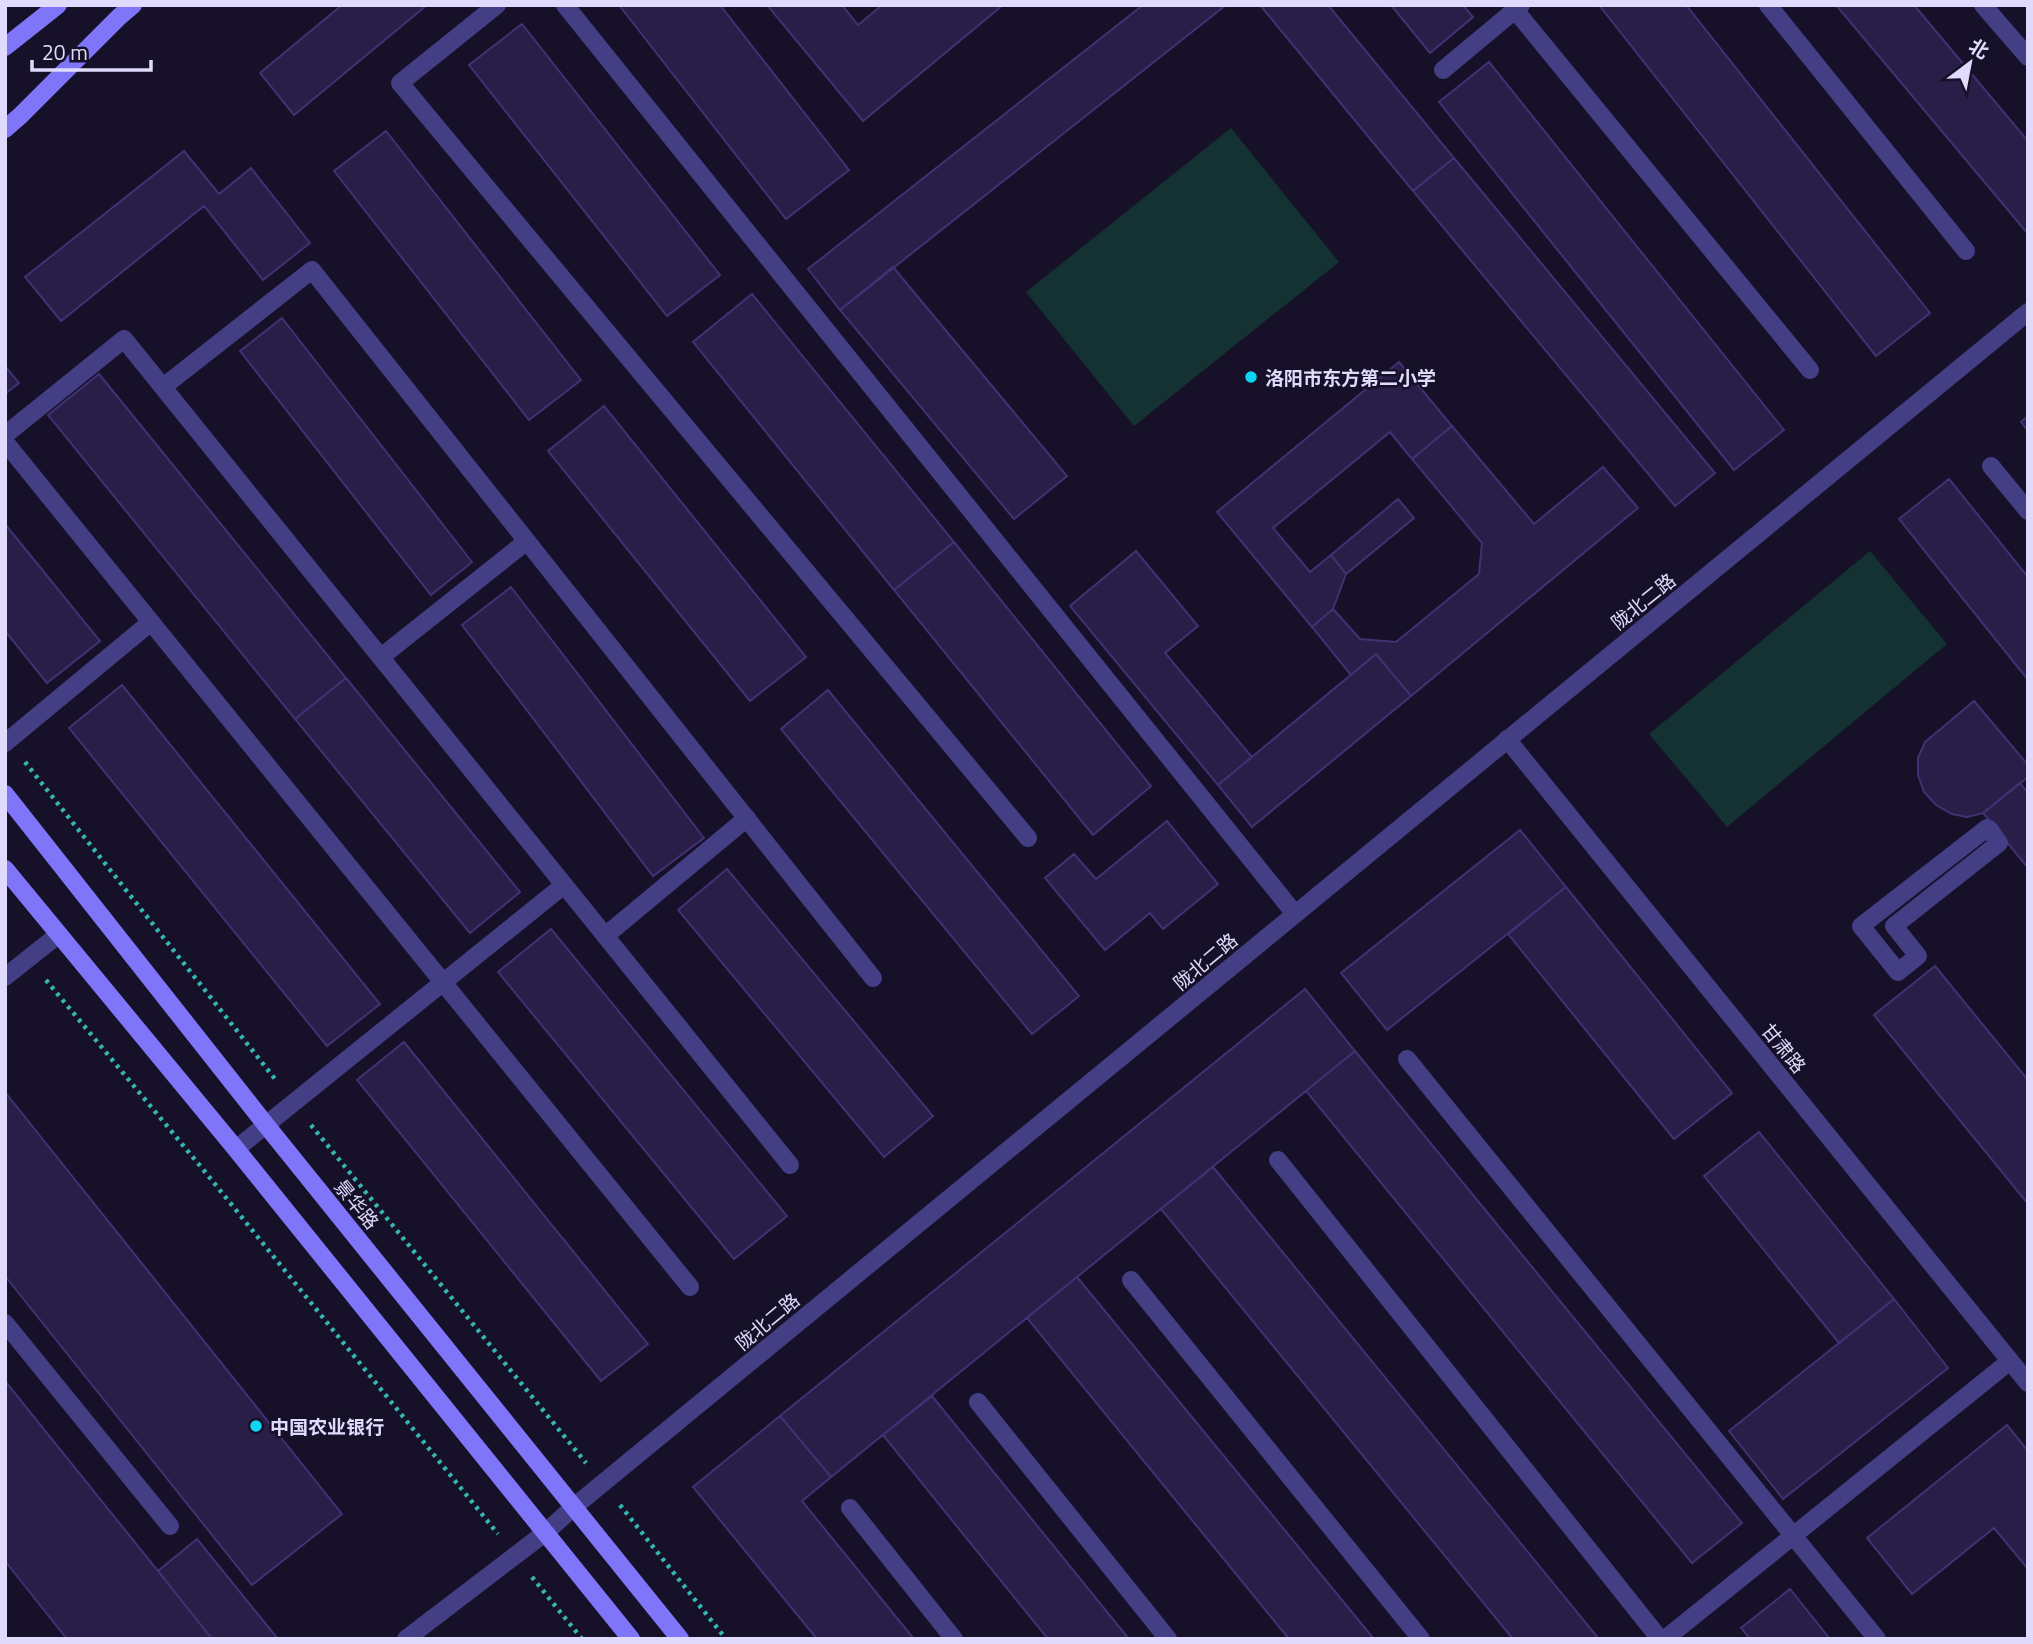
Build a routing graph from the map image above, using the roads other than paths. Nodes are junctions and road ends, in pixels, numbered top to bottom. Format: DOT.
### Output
graph roads {
  1 [pos="58,5"];
  2 [pos="133,5"];
  3 [pos="498,5"];
  4 [pos="565,5"];
  5 [pos="1768,5"];
  6 [pos="1983,5"];
  7 [pos="1518,8"];
  8 [pos="5,47"];
  9 [pos="2028,57"];
  10 [pos="1443,70"];
  11 [pos="5,129"];
  12 [pos="1966,251"];
  13 [pos="2028,312"];
  14 [pos="1810,370"];
  15 [pos="163,387"];
  16 [pos="5,435"];
  17 [pos="5,442"];
  18 [pos="1991,466"];
  19 [pos="2028,510"];
  20 [pos="527,541"];
  21 [pos="151,622"];
  22 [pos="381,657"];
  23 [pos="1507,739"];
  24 [pos="7,741"];
  25 [pos="5,794"];
  26 [pos="747,818"];
  27 [pos="1988,829"];
  28 [pos="1028,838"];
  29 [pos="5,869"];
  30 [pos="564,885"];
  31 [pos="1295,914"];
  32 [pos="58,935"];
  33 [pos="605,936"];
  34 [pos="5,977"];
  35 [pos="873,978"];
  36 [pos="443,982"];
  37 [pos="1407,1059"];
  38 [pos="266,1125"];
  39 [pos="236,1149"];
  40 [pos="1279,1160"];
  41 [pos="790,1165"];
  42 [pos="1132,1280"];
  43 [pos="690,1287"];
  44 [pos="5,1322"];
  45 [pos="2010,1361"];
  46 [pos="2028,1383"];
  47 [pos="978,1402"];
  48 [pos="575,1506"];
  49 [pos="850,1508"];
  50 [pos="170,1526"];
  51 [pos="546,1532"];
  52 [pos="1793,1535"];
  53 [pos="407,1639"];
  54 [pos="631,1639"];
  55 [pos="681,1639"];
  56 [pos="954,1639"];
  57 [pos="1168,1639"];
  58 [pos="1420,1639"];
  59 [pos="1662,1639"];
  60 [pos="1877,1639"];
  1 -- 8 [label="main road"];
  2 -- 11 [label="main road"];
  3 -- 28 [label="street"];
  4 -- 31 [label="street"];
  5 -- 12 [label="street"];
  6 -- 9 [label="street"];
  7 -- 10 [label="street"];
  7 -- 14 [label="street"];
  13 -- 23 [label="street, 陇北二路"];
  15 -- 16 [label="street"];
  15 -- 20 [label="street"];
  15 -- 22 [label="street"];
  17 -- 21 [label="street"];
  18 -- 19 [label="street"];
  20 -- 22 [label="street"];
  20 -- 26 [label="street"];
  21 -- 24 [label="street"];
  21 -- 36 [label="street"];
  22 -- 30 [label="street"];
  23 -- 31 [label="street, 陇北二路"];
  23 -- 45 [label="street, 甘肃路"];
  25 -- 38 [label="main road, 景华路"];
  26 -- 33 [label="street"];
  26 -- 35 [label="street"];
  27 -- 27 [label="street"];
  29 -- 32 [label="main road"];
  30 -- 33 [label="street"];
  30 -- 36 [label="street"];
  31 -- 48 [label="street, 陇北二路"];
  32 -- 34 [label="street"];
  32 -- 39 [label="main road"];
  33 -- 41 [label="street"];
  36 -- 38 [label="street"];
  36 -- 43 [label="street"];
  37 -- 52 [label="street"];
  38 -- 39 [label="street"];
  38 -- 48 [label="main road, 景华路"];
  39 -- 51 [label="main road"];
  40 -- 59 [label="street"];
  42 -- 58 [label="street"];
  44 -- 50 [label="street"];
  45 -- 46 [label="street, 甘肃路"];
  45 -- 52 [label="street"];
  47 -- 57 [label="street"];
  48 -- 51 [label="street, 陇北二路"];
  48 -- 55 [label="main road, 景华路"];
  49 -- 56 [label="street"];
  51 -- 53 [label="street, 陇北二路"];
  51 -- 54 [label="main road"];
  52 -- 59 [label="street"];
  52 -- 60 [label="street"];
}
